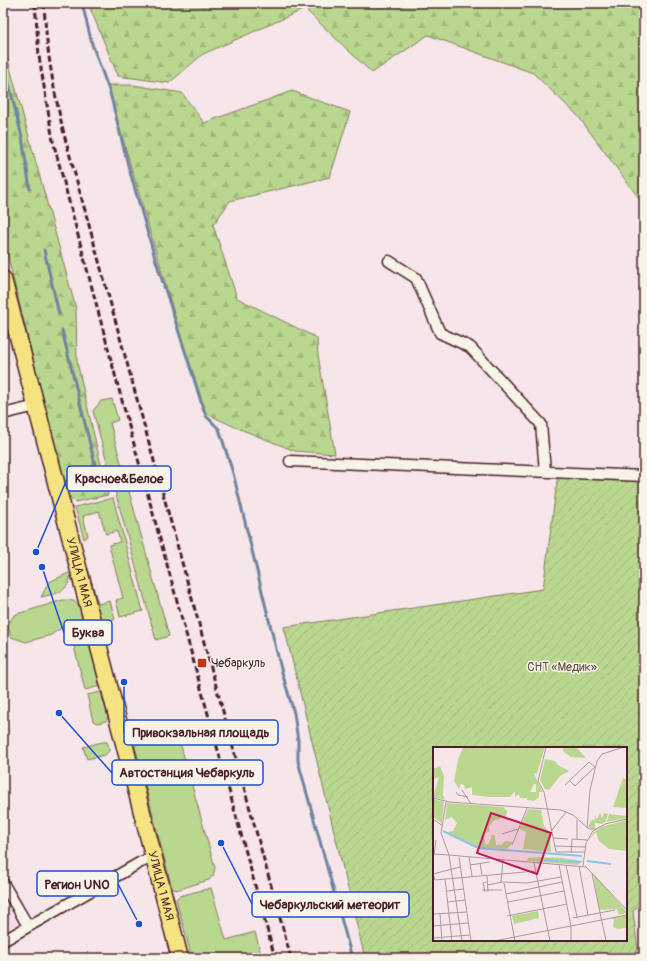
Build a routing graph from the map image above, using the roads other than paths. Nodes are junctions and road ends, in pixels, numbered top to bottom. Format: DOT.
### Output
graph roads {
  1 [pos="389,261"];
  2 [pos="3,279"];
  3 [pos="36,406"];
  4 [pos="3,414"];
  5 [pos="290,461"];
  6 [pos="545,471"];
  7 [pos="644,476"];
  8 [pos="154,857"];
  9 [pos="3,883"];
  10 [pos="28,926"];
  11 [pos="3,941"];
  12 [pos="180,958"];
  1 -- 6 [label="street"];
  2 -- 3 [label="main road, УЛИЦА 1 МАЯ"];
  3 -- 4 [label="street"];
  3 -- 8 [label="main road, УЛИЦА 1 МАЯ"];
  5 -- 6 [label="street"];
  6 -- 7 [label="street"];
  8 -- 10 [label="street"];
  8 -- 12 [label="main road, УЛИЦА 1 МАЯ"];
  9 -- 10 [label="street"];
  10 -- 11 [label="street"];
}
